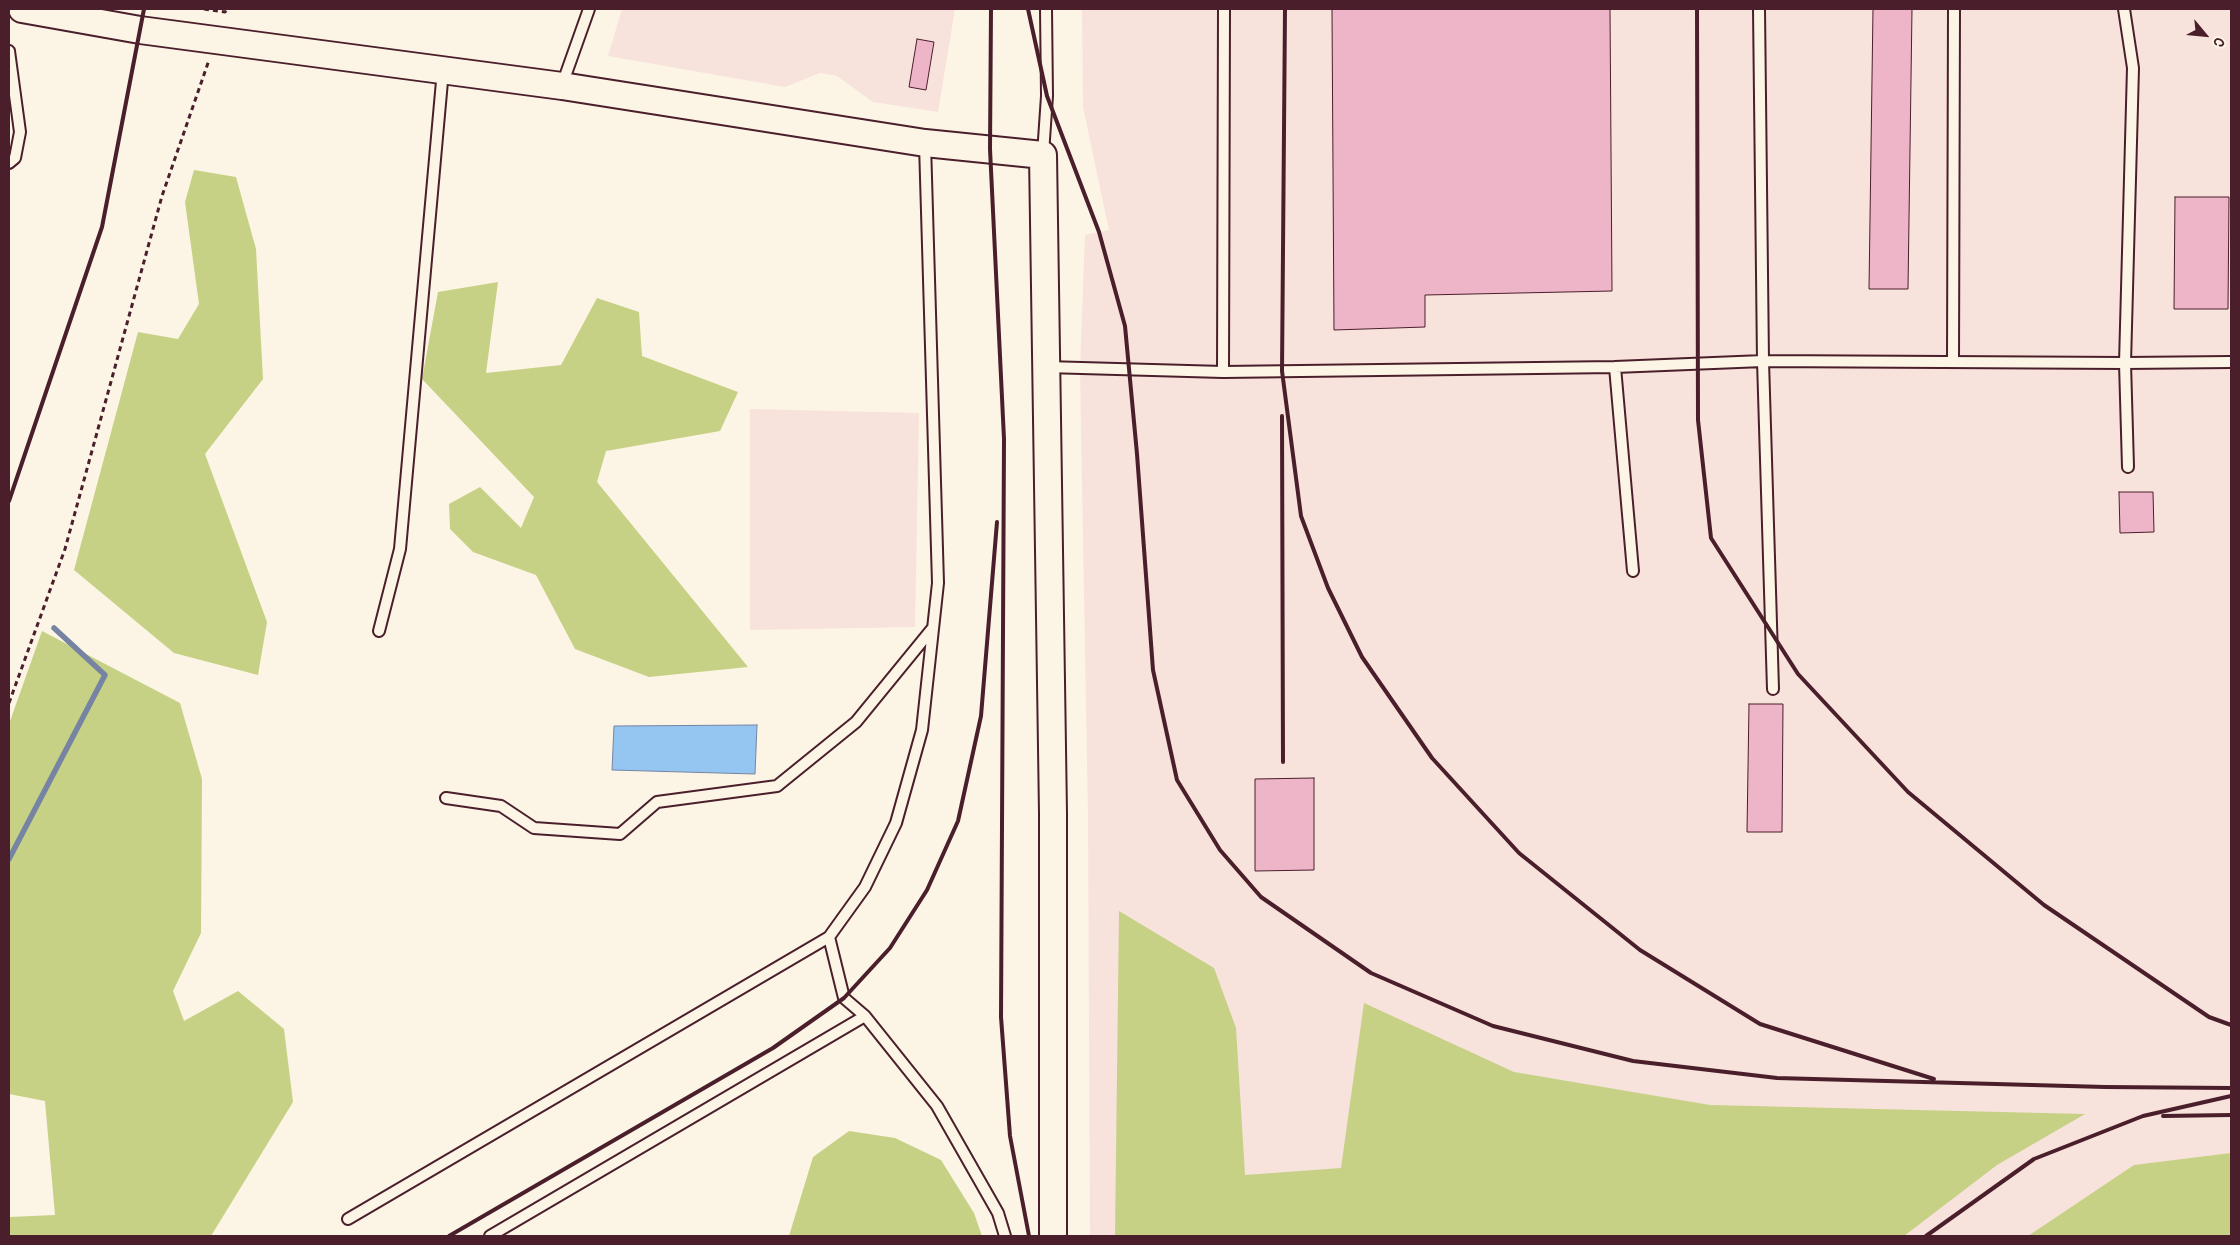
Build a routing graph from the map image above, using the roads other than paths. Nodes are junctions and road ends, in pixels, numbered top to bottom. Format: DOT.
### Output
graph roads {
  1 [pos="22,9"];
  2 [pos="589,9"];
  3 [pos="1046,9"];
  4 [pos="1224,9"];
  5 [pos="1759,9"];
  6 [pos="1954,9"];
  7 [pos="2124,9"];
  8 [pos="9,51"];
  9 [pos="443,69"];
  10 [pos="562,86"];
  11 [pos="924,143"];
  12 [pos="1043,155"];
  13 [pos="9,163"];
  14 [pos="1763,361"];
  15 [pos="1953,362"];
  16 [pos="2231,362"];
  17 [pos="2125,364"];
  18 [pos="1046,367"];
  19 [pos="1615,367"];
  20 [pos="1222,372"];
  21 [pos="2128,468"];
  22 [pos="1633,571"];
  23 [pos="933,628"];
  24 [pos="379,631"];
  25 [pos="1773,689"];
  26 [pos="446,798"];
  27 [pos="829,937"];
  28 [pos="865,1016"];
  29 [pos="348,1218"];
  30 [pos="490,1236"];
  31 [pos="1005,1236"];
  32 [pos="1054,1236"];
  1 -- 9 [label="street"];
  2 -- 10 [label="lane"];
  3 -- 12 [label="lane"];
  4 -- 20 [label="lane"];
  5 -- 14 [label="lane"];
  6 -- 15 [label="lane"];
  7 -- 17 [label="lane"];
  8 -- 13 [label="lane"];
  9 -- 10 [label="street"];
  9 -- 24 [label="lane"];
  10 -- 11 [label="street"];
  11 -- 12 [label="street"];
  11 -- 23 [label="lane"];
  12 -- 18 [label="street"];
  14 -- 15 [label="lane"];
  14 -- 19 [label="lane"];
  14 -- 25 [label="lane"];
  15 -- 17 [label="lane"];
  16 -- 17 [label="lane"];
  17 -- 21 [label="lane"];
  18 -- 20 [label="lane"];
  18 -- 32 [label="street"];
  19 -- 20 [label="lane"];
  19 -- 22 [label="lane"];
  23 -- 26 [label="lane"];
  23 -- 27 [label="lane"];
  27 -- 28 [label="lane"];
  27 -- 29 [label="lane"];
  28 -- 30 [label="lane"];
  28 -- 31 [label="lane"];
}
